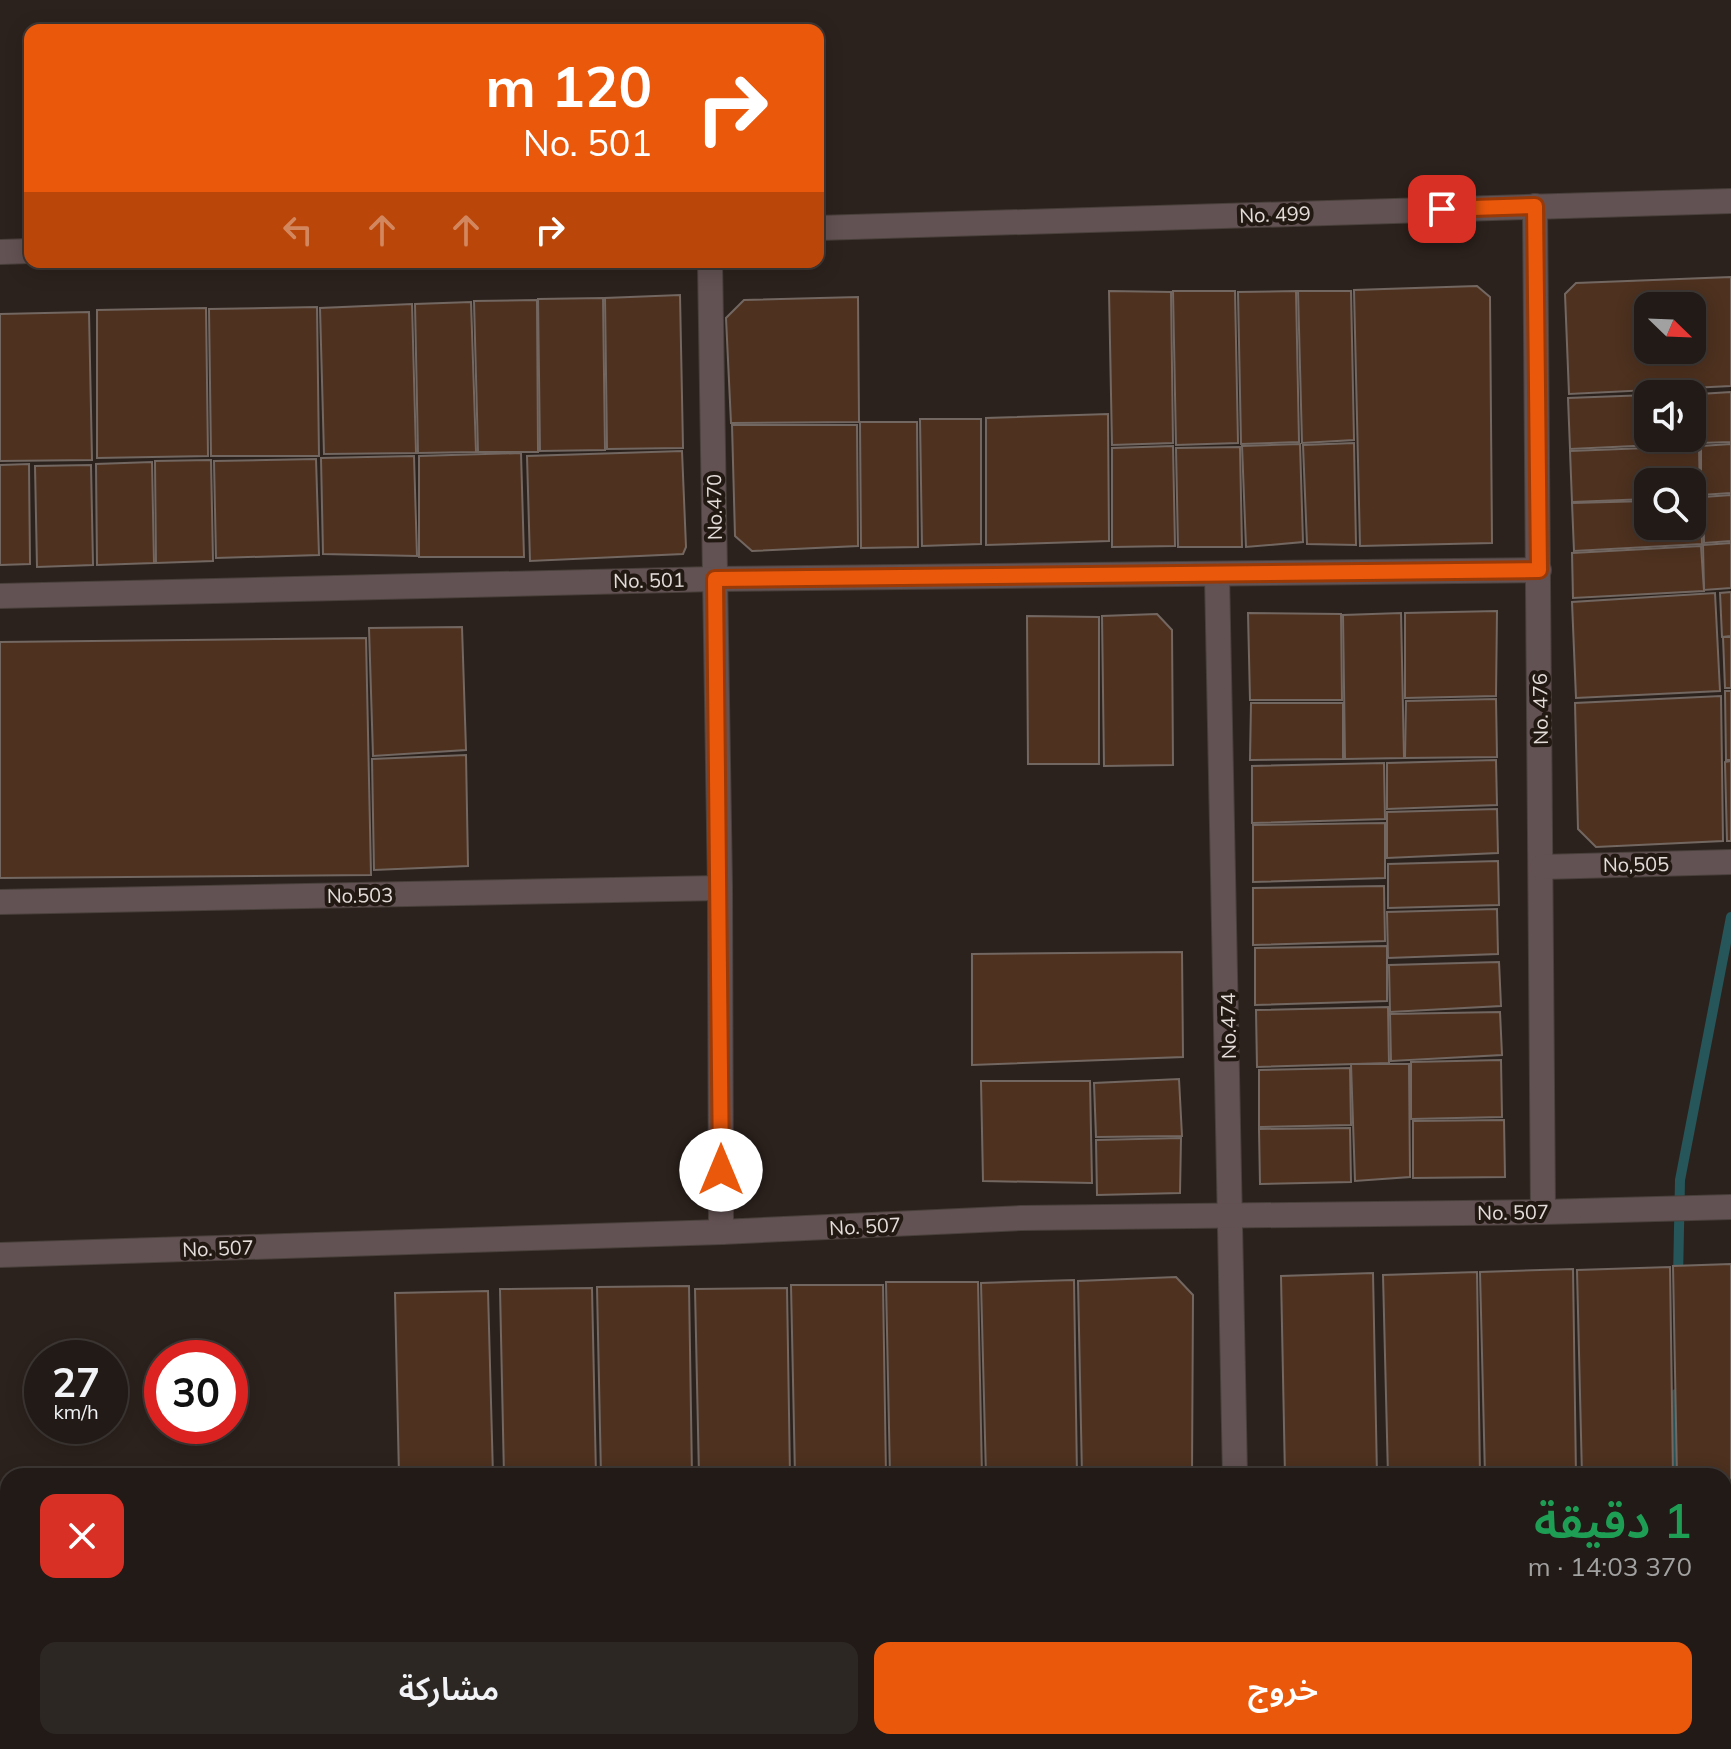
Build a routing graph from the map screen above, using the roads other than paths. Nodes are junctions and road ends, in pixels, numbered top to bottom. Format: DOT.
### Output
graph roads {
  1 [pos="1731,201"];
  2 [pos="1535,206"];
  3 [pos="824,228"];
  4 [pos="24,251"];
  5 [pos="0,252"];
  6 [pos="710,268"];
  7 [pos="1539,570"];
  8 [pos="1217,575"];
  9 [pos="715,579"];
  10 [pos="0,596"];
  11 [pos="1731,862"];
  12 [pos="1542,867"];
  13 [pos="720,888"];
  14 [pos="0,902"];
  15 [pos="1731,1207"];
  16 [pos="1543,1212"];
  17 [pos="1232,1217"];
  18 [pos="721,1232"];
  19 [pos="0,1255"];
  20 [pos="1235,1468"];
  1 -- 2 [label="street, No. 499"];
  2 -- 3 [label="street, No. 499"];
  2 -- 7 [label="street, No. 476"];
  4 -- 5 [label="street"];
  6 -- 9 [label="street, No.470"];
  7 -- 8 [label="street, No. 501"];
  7 -- 12 [label="street, No. 476"];
  8 -- 9 [label="street, No. 501"];
  8 -- 17 [label="street, No.474"];
  9 -- 10 [label="street, No. 501"];
  9 -- 13 [label="street, No.470"];
  11 -- 12 [label="street, No,505"];
  12 -- 16 [label="street, No. 476"];
  13 -- 14 [label="street, No.503"];
  13 -- 18 [label="street, No.470"];
  15 -- 16 [label="street, No. 507"];
  16 -- 17 [label="street, No. 507"];
  17 -- 18 [label="street, No. 507"];
  17 -- 20 [label="street, No.474"];
  18 -- 19 [label="street, No. 507"];
}
